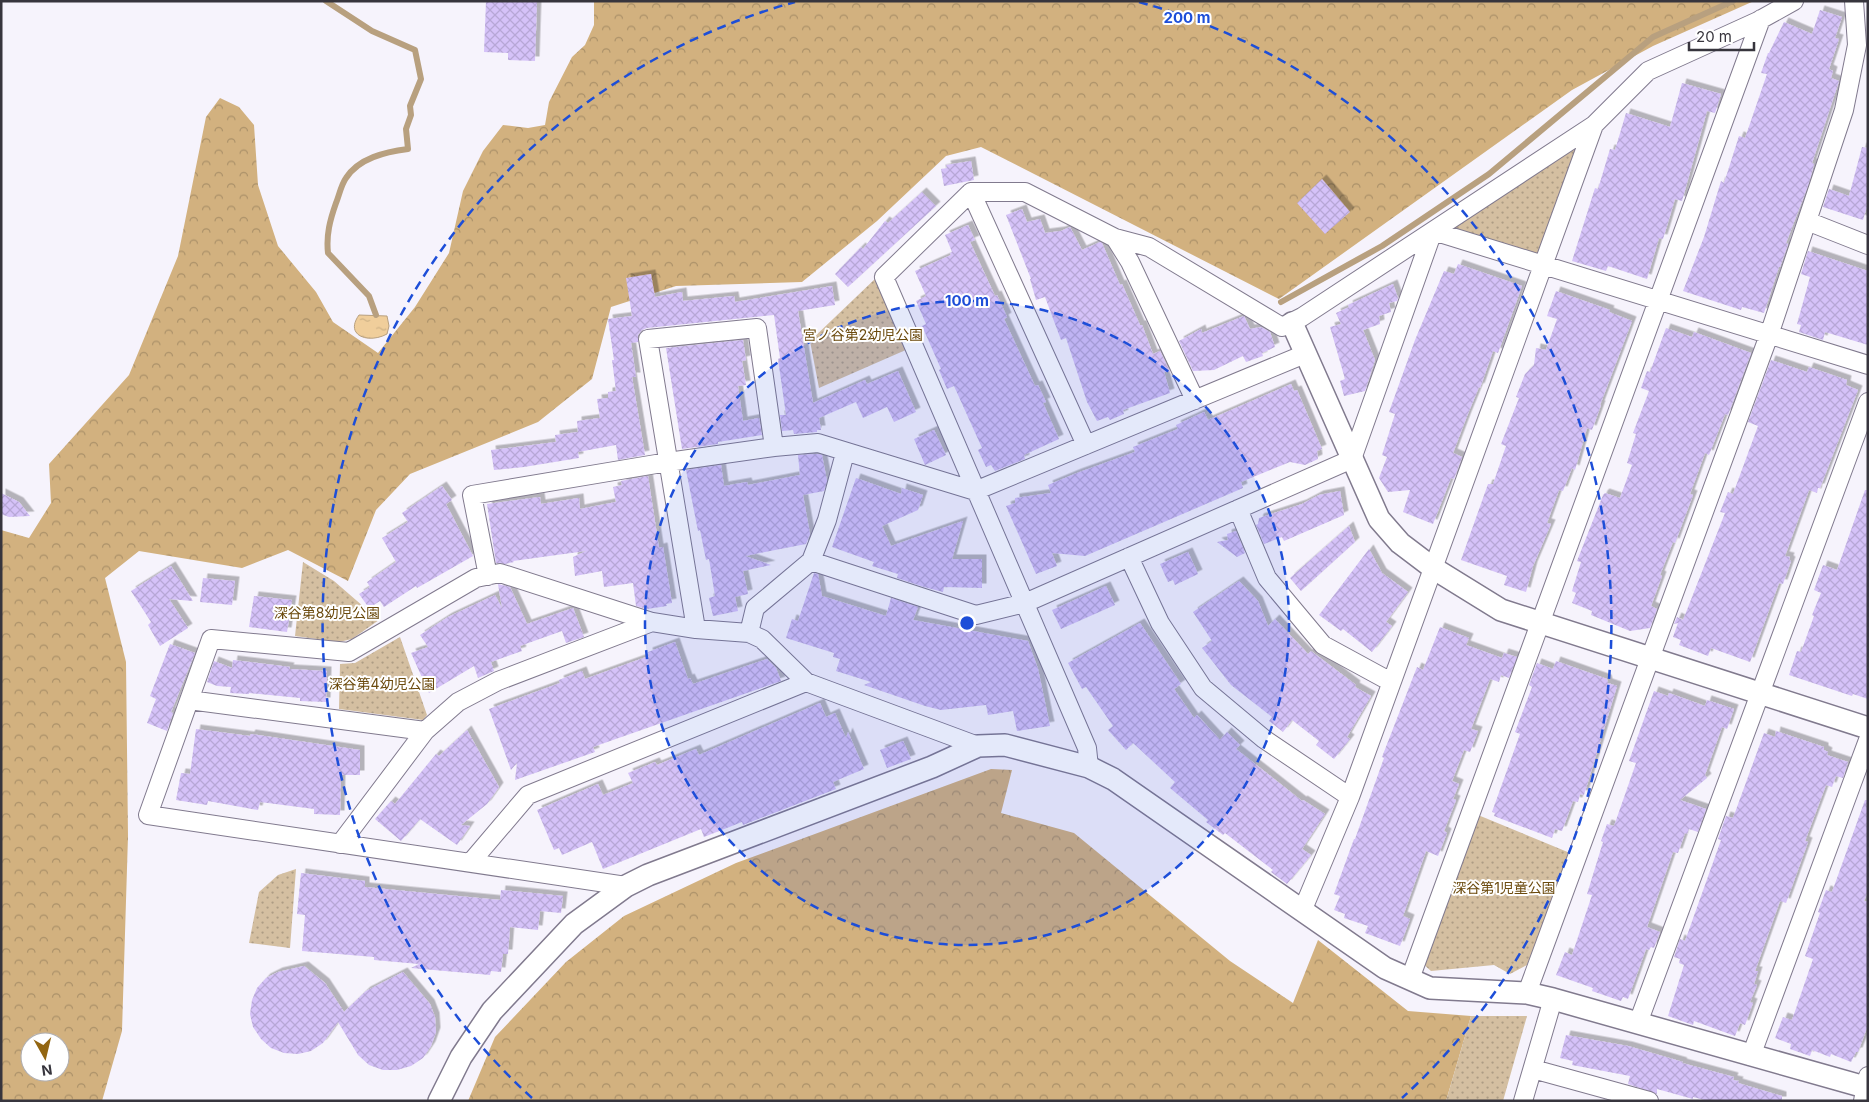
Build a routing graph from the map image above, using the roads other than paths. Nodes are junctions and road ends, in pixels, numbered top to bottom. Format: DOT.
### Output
graph roads {
  1 [pos="1794,1"];
  2 [pos="1854,1"];
  3 [pos="1761,19"];
  4 [pos="1594,125"];
  5 [pos="971,192"];
  6 [pos="1807,221"];
  7 [pos="1433,231"];
  8 [pos="1115,238"];
  9 [pos="1868,245"];
  10 [pos="1543,265"];
  11 [pos="1658,300"];
  12 [pos="1292,323"];
  13 [pos="1769,335"];
  14 [pos="1305,354"];
  15 [pos="1868,365"];
  16 [pos="1195,400"];
  17 [pos="1868,402"];
  18 [pos="1086,445"];
  19 [pos="774,447"];
  20 [pos="845,452"];
  21 [pos="1352,459"];
  22 [pos="668,462"];
  23 [pos="976,491"];
  24 [pos="1238,509"];
  25 [pos="1129,557"];
  26 [pos="811,561"];
  27 [pos="1433,568"];
  28 [pos="488,576"];
  29 [pos="1025,603"];
  30 [pos="652,622"];
  31 [pos="1539,623"];
  32 [pos="696,629"];
  33 [pos="749,633"];
  34 [pos="1651,659"];
  35 [pos="806,682"];
  36 [pos="1391,682"];
  37 [pos="1760,694"];
  38 [pos="189,700"];
  39 [pos="1868,728"];
  40 [pos="425,731"];
  41 [pos="1868,740"];
  42 [pos="978,746"];
  43 [pos="1089,767"];
  44 [pos="1350,797"];
  45 [pos="340,844"];
  46 [pos="471,862"];
  47 [pos="626,886"];
  48 [pos="1303,910"];
  49 [pos="1410,979"];
  50 [pos="1527,993"];
  51 [pos="1553,999"];
  52 [pos="1638,1023"];
  53 [pos="1752,1056"];
  54 [pos="1533,1069"];
  55 [pos="1866,1088"];
  56 [pos="439,1101"];
  57 [pos="1522,1101"];
  58 [pos="1649,1101"];
  1 -- 3 [label="street"];
  2 -- 6 [label="street"];
  3 -- 4 [label="street"];
  3 -- 11 [label="street"];
  4 -- 7 [label="street"];
  4 -- 10 [label="street"];
  5 -- 8 [label="street"];
  5 -- 18 [label="street"];
  5 -- 23 [label="street"];
  6 -- 9 [label="street"];
  6 -- 13 [label="street"];
  7 -- 10 [label="street"];
  7 -- 12 [label="street"];
  7 -- 21 [label="street"];
  8 -- 12 [label="street"];
  8 -- 16 [label="street"];
  10 -- 11 [label="street"];
  10 -- 27 [label="street"];
  11 -- 13 [label="street"];
  11 -- 31 [label="street"];
  12 -- 14 [label="street"];
  13 -- 15 [label="street"];
  13 -- 34 [label="street"];
  14 -- 16 [label="street"];
  14 -- 21 [label="street"];
  16 -- 18 [label="street"];
  17 -- 37 [label="street"];
  18 -- 23 [label="street"];
  19 -- 20 [label="street"];
  19 -- 22 [label="street"];
  19 -- 22 [label="street"];
  20 -- 23 [label="street"];
  20 -- 26 [label="street"];
  21 -- 24 [label="street"];
  21 -- 27 [label="street"];
  22 -- 28 [label="street"];
  22 -- 32 [label="street"];
  23 -- 29 [label="street"];
  24 -- 25 [label="street"];
  24 -- 36 [label="street"];
  25 -- 29 [label="street"];
  25 -- 44 [label="street"];
  26 -- 29 [label="street"];
  26 -- 33 [label="street"];
  27 -- 31 [label="street"];
  27 -- 36 [label="street"];
  28 -- 30 [label="street"];
  28 -- 38 [label="street"];
  29 -- 43 [label="street"];
  30 -- 32 [label="street"];
  30 -- 40 [label="street"];
  31 -- 34 [label="street"];
  31 -- 49 [label="street"];
  32 -- 33 [label="street"];
  33 -- 35 [label="street"];
  34 -- 37 [label="street"];
  34 -- 50 [label="street"];
  35 -- 42 [label="street"];
  35 -- 46 [label="street"];
  36 -- 44 [label="street"];
  37 -- 39 [label="street"];
  37 -- 52 [label="street"];
  38 -- 40 [label="street"];
  38 -- 45 [label="street"];
  40 -- 45 [label="street"];
  41 -- 53 [label="street"];
  42 -- 43 [label="street"];
  42 -- 47 [label="street"];
  43 -- 48 [label="street"];
  44 -- 48 [label="street"];
  45 -- 46 [label="street"];
  46 -- 47 [label="street"];
  47 -- 56 [label="street"];
  48 -- 49 [label="street"];
  49 -- 50 [label="street"];
  50 -- 51 [label="street"];
  51 -- 52 [label="street"];
  51 -- 54 [label="street"];
  52 -- 53 [label="street"];
  53 -- 55 [label="street"];
  54 -- 57 [label="street"];
  54 -- 58 [label="street"];
}
